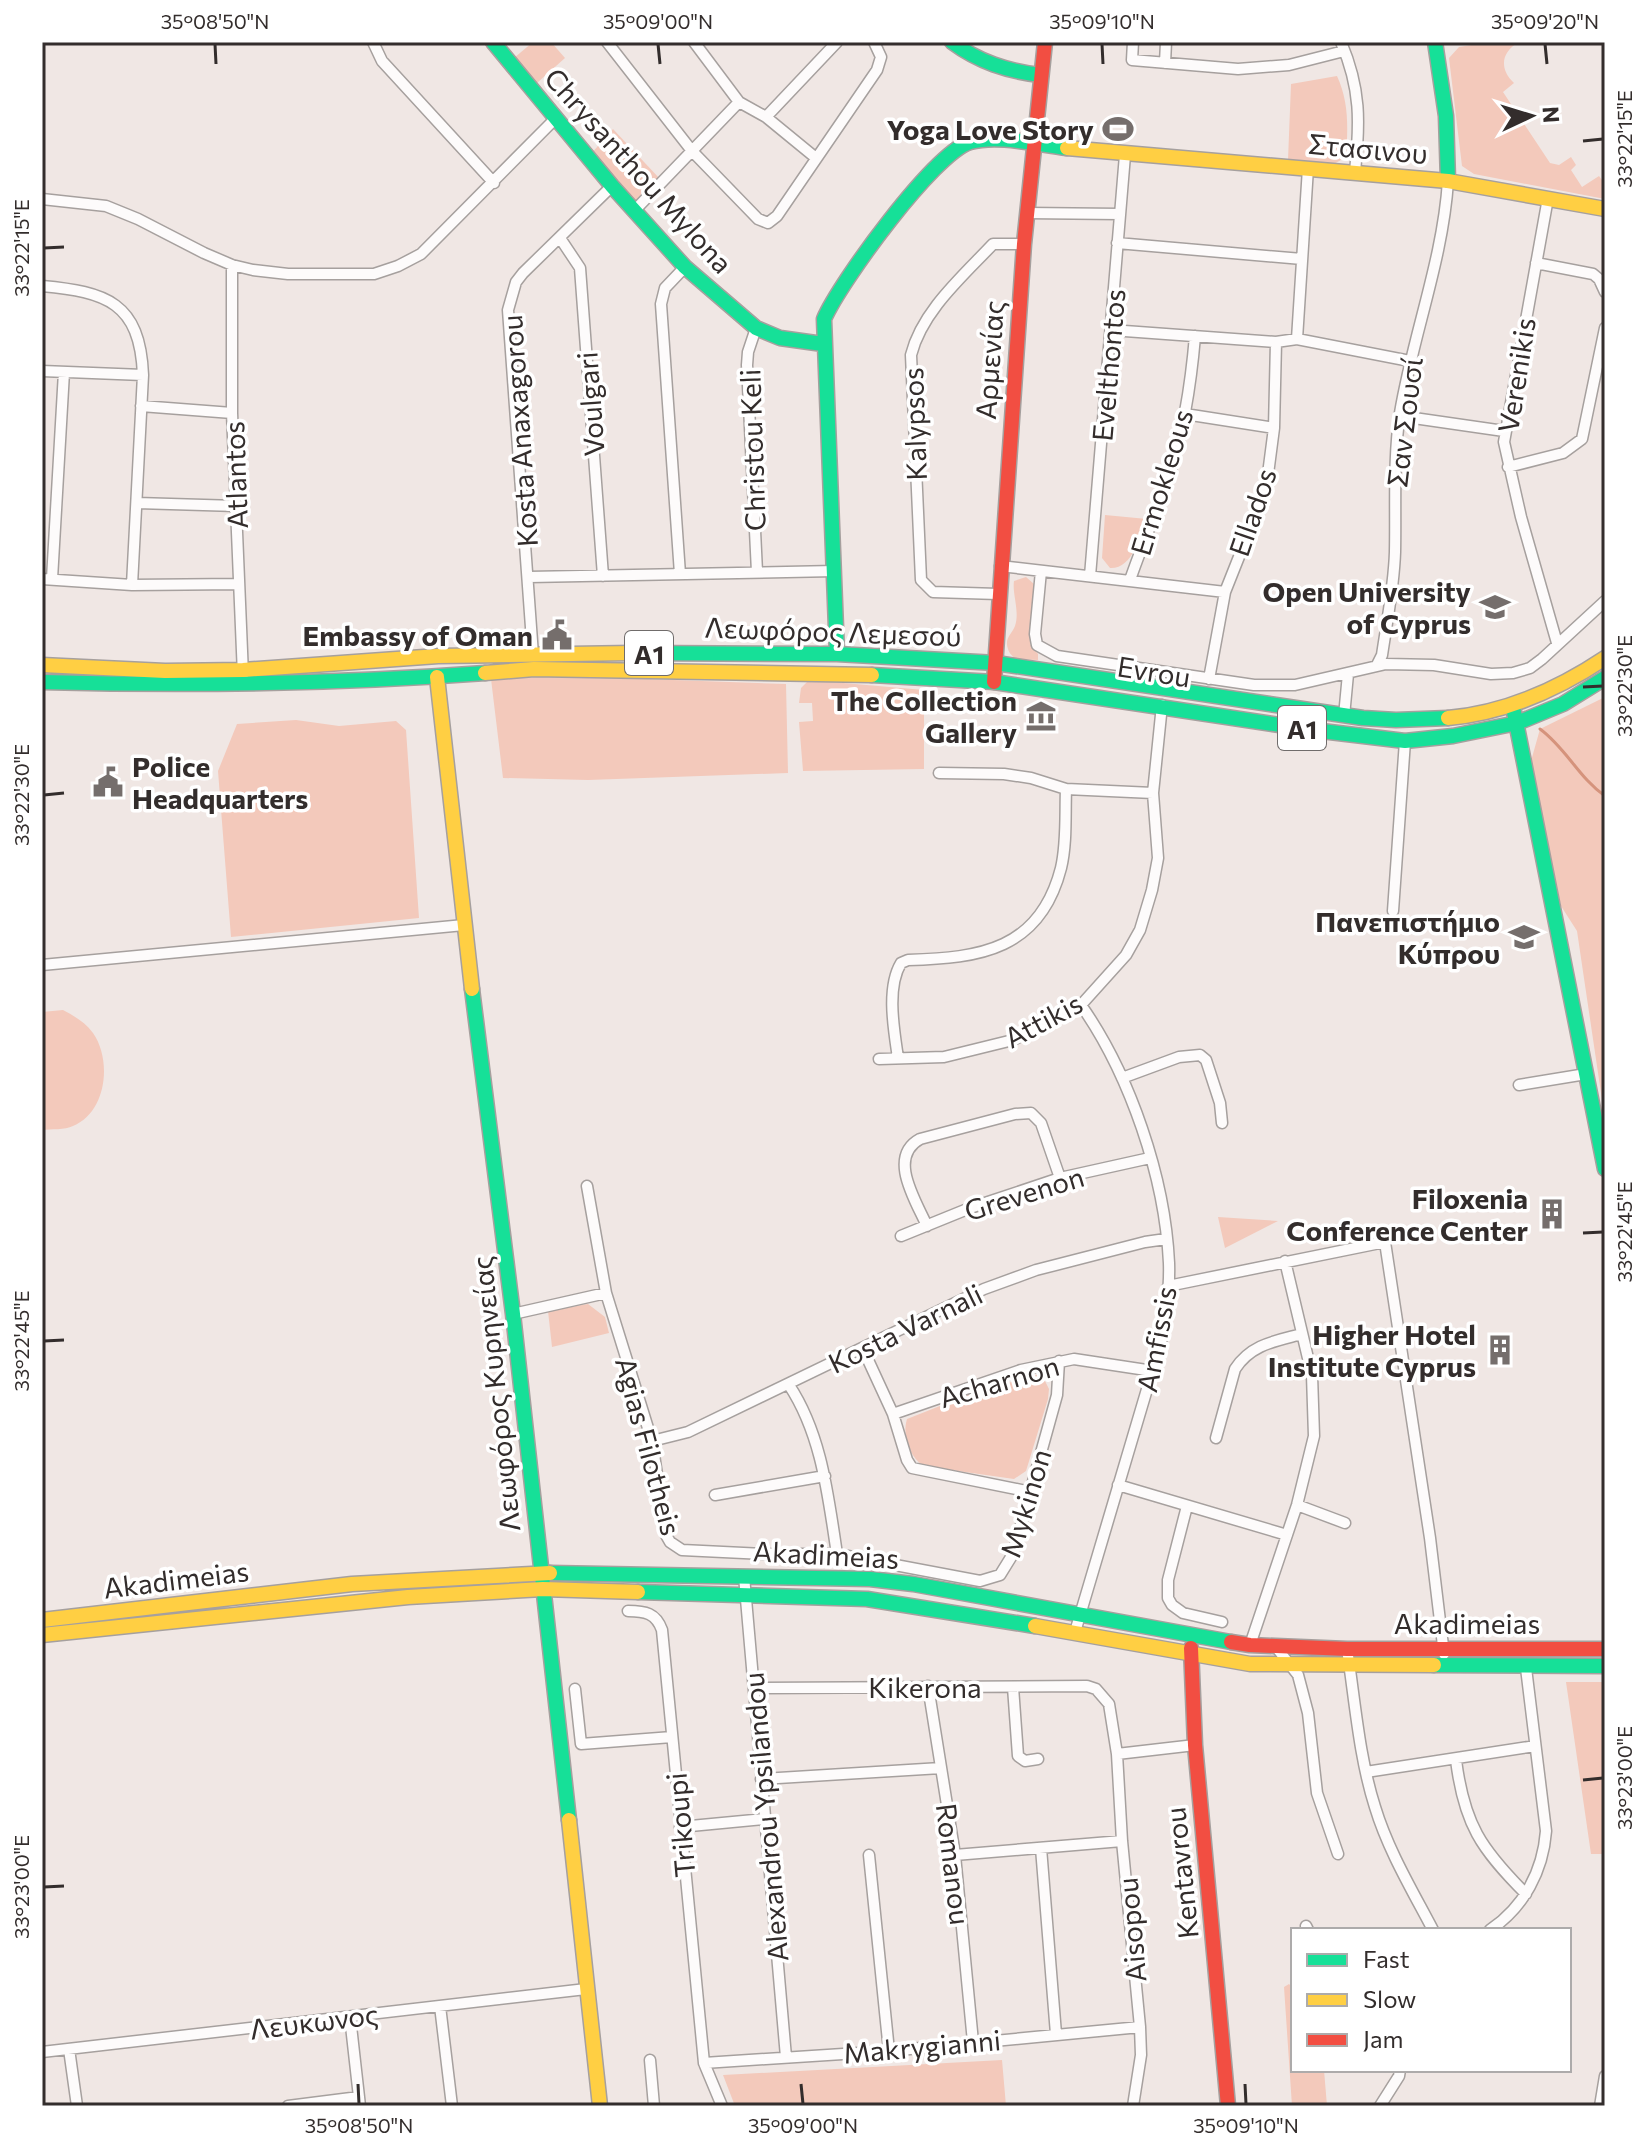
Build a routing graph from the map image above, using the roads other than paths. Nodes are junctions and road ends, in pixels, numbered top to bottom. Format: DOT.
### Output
graph roads {
  1 [pos="373,42"];
  2 [pos="493,42"];
  3 [pos="607,42"];
  4 [pos="694,42"];
  5 [pos="837,42"];
  6 [pos="874,42"];
  7 [pos="952,42"];
  8 [pos="1045,42"];
  9 [pos="1133,42"];
  10 [pos="1166,42"];
  11 [pos="1435,42"];
  12 [pos="1342,46"];
  13 [pos="1165,63"];
  14 [pos="1040,75"];
  15 [pos="739,102"];
  16 [pos="766,117"];
  17 [pos="555,119"];
  18 [pos="1033,145"];
  19 [pos="692,151"];
  20 [pos="1125,155"];
  21 [pos="816,158"];
  22 [pos="1308,168"];
  23 [pos="1355,172"];
  24 [pos="1448,181"];
  25 [pos="494,183"];
  26 [pos="612,186"];
  27 [pos="1548,198"];
  28 [pos="42,199"];
  29 [pos="1605,209"];
  30 [pos="635,210"];
  31 [pos="1026,213"];
  32 [pos="1120,214"];
  33 [pos="560,238"];
  34 [pos="1117,243"];
  35 [pos="1024,244"];
  36 [pos="1302,259"];
  37 [pos="1536,263"];
  38 [pos="232,265"];
  39 [pos="685,267"];
  40 [pos="42,286"];
  41 [pos="1605,292"];
  42 [pos="756,328"];
  43 [pos="1605,328"];
  44 [pos="1111,330"];
  45 [pos="1195,336"];
  46 [pos="1297,339"];
  47 [pos="1276,342"];
  48 [pos="823,344"];
  49 [pos="1410,361"];
  50 [pos="42,371"];
  51 [pos="64,372"];
  52 [pos="143,375"];
  53 [pos="141,406"];
  54 [pos="232,413"];
  55 [pos="1185,414"];
  56 [pos="1400,416"];
  57 [pos="1274,428"];
  58 [pos="1504,431"];
  59 [pos="1508,467"];
  60 [pos="137,503"];
  61 [pos="237,506"];
  62 [pos="1000,566"];
  63 [pos="835,571"];
  64 [pos="1041,571"];
  65 [pos="757,572"];
  66 [pos="680,574"];
  67 [pos="603,576"];
  68 [pos="1090,576"];
  69 [pos="529,577"];
  70 [pos="47,579"];
  71 [pos="1130,580"];
  72 [pos="239,584"];
  73 [pos="132,585"];
  74 [pos="1225,592"];
  75 [pos="998,594"];
  76 [pos="1605,601"];
  77 [pos="1557,643"];
  78 [pos="533,653"];
  79 [pos="837,654"];
  80 [pos="1605,658"];
  81 [pos="996,663"];
  82 [pos="42,665"];
  83 [pos="1377,665"];
  84 [pos="534,669"];
  85 [pos="1348,674"];
  86 [pos="243,677"];
  87 [pos="437,677"];
  88 [pos="1605,678"];
  89 [pos="1209,679"];
  90 [pos="42,682"];
  91 [pos="994,682"];
  92 [pos="1162,705"];
  93 [pos="1513,707"];
  94 [pos="1344,716"];
  95 [pos="1517,723"];
  96 [pos="1405,741"];
  97 [pos="939,773"];
  98 [pos="1066,789"];
  99 [pos="1153,793"];
  100 [pos="1393,911"];
  101 [pos="464,925"];
  102 [pos="42,965"];
  103 [pos="1081,1005"];
  104 [pos="898,1058"];
  105 [pos="879,1059"];
  106 [pos="1586,1074"];
  107 [pos="1122,1078"];
  108 [pos="1519,1085"];
  109 [pos="1222,1123"];
  110 [pos="1150,1158"];
  111 [pos="1605,1169"];
  112 [pos="1060,1178"];
  113 [pos="587,1186"];
  114 [pos="927,1226"];
  115 [pos="901,1236"];
  116 [pos="1166,1239"];
  117 [pos="1285,1261"];
  118 [pos="1168,1286"];
  119 [pos="606,1293"];
  120 [pos="513,1314"];
  121 [pos="1302,1334"];
  122 [pos="863,1349"];
  123 [pos="1059,1361"];
  124 [pos="1153,1371"];
  125 [pos="789,1385"];
  126 [pos="893,1414"];
  127 [pos="1216,1438"];
  128 [pos="652,1441"];
  129 [pos="825,1476"];
  130 [pos="1118,1485"];
  131 [pos="1031,1492"];
  132 [pos="715,1495"];
  133 [pos="1297,1505"];
  134 [pos="1187,1506"];
  135 [pos="1345,1523"];
  136 [pos="1287,1535"];
  137 [pos="837,1554"];
  138 [pos="541,1573"];
  139 [pos="744,1576"];
  140 [pos="1087,1588"];
  141 [pos="543,1589"];
  142 [pos="745,1595"];
  143 [pos="628,1611"];
  144 [pos="1079,1615"];
  145 [pos="1095,1618"];
  146 [pos="42,1620"];
  147 [pos="1222,1622"];
  148 [pos="1075,1632"];
  149 [pos="42,1635"];
  150 [pos="1194,1636"];
  151 [pos="1250,1645"];
  152 [pos="1276,1647"];
  153 [pos="1443,1648"];
  154 [pos="1347,1649"];
  155 [pos="1605,1649"];
  156 [pos="1190,1655"];
  157 [pos="1293,1666"];
  158 [pos="1350,1666"];
  159 [pos="1446,1666"];
  160 [pos="1605,1666"];
  161 [pos="1526,1668"];
  162 [pos="928,1686"];
  163 [pos="1013,1687"];
  164 [pos="754,1688"];
  165 [pos="575,1689"];
  166 [pos="1096,1689"];
  167 [pos="672,1737"];
  168 [pos="1195,1745"];
  169 [pos="1535,1746"];
  170 [pos="1117,1754"];
  171 [pos="1038,1759"];
  172 [pos="1456,1760"];
  173 [pos="941,1768"];
  174 [pos="1366,1772"];
  175 [pos="761,1779"];
  176 [pos="765,1819"];
  177 [pos="680,1827"];
  178 [pos="1122,1841"];
  179 [pos="1041,1848"];
  180 [pos="1338,1854"];
  181 [pos="869,1855"];
  182 [pos="955,1855"];
  183 [pos="1526,1894"];
  184 [pos="1432,1928"];
  185 [pos="1492,1928"];
  186 [pos="586,1989"];
  187 [pos="440,2006"];
  188 [pos="350,2017"];
  189 [pos="1140,2027"];
  190 [pos="1056,2034"];
  191 [pos="973,2042"];
  192 [pos="69,2049"];
  193 [pos="889,2051"];
  194 [pos="42,2052"];
  195 [pos="786,2057"];
  196 [pos="650,2060"];
  197 [pos="704,2063"];
  198 [pos="1400,2072"];
  199 [pos="1605,2076"];
  200 [pos="359,2101"];
  201 [pos="77,2106"];
  202 [pos="288,2106"];
  203 [pos="452,2106"];
  204 [pos="600,2106"];
  205 [pos="654,2106"];
  206 [pos="722,2106"];
  207 [pos="1133,2106"];
  208 [pos="1228,2106"];
  209 [pos="1380,2106"];
  210 [pos="1600,2106"];
  1 -- 25 [label="street"];
  2 -- 17 [label="main road, Chrysanthou Mylona"];
  3 -- 19 [label="street"];
  4 -- 15 [label="street"];
  5 -- 16 [label="street"];
  6 -- 21 [label="street"];
  7 -- 14 [label="main road"];
  8 -- 14 [label="main road, Αρμενίας"];
  9 -- 13 [label="street"];
  10 -- 13 [label="street"];
  11 -- 24 [label="main road"];
  12 -- 13 [label="street"];
  12 -- 23 [label="street"];
  14 -- 18 [label="main road, Αρμενίας"];
  15 -- 16 [label="street"];
  15 -- 19 [label="street"];
  16 -- 21 [label="street"];
  17 -- 25 [label="street"];
  17 -- 26 [label="main road, Chrysanthou Mylona"];
  18 -- 20 [label="main road, Στασινου"];
  18 -- 31 [label="main road, Αρμενίας"];
  18 -- 48 [label="main road"];
  19 -- 21 [label="street"];
  19 -- 30 [label="street"];
  20 -- 22 [label="main road, Στασινου"];
  20 -- 32 [label="street, Evelthontos"];
  22 -- 23 [label="main road, Στασινου"];
  22 -- 36 [label="street"];
  23 -- 24 [label="main road, Στασινου"];
  24 -- 27 [label="main road, Στασινου"];
  24 -- 49 [label="street, Σαν Σουσί"];
  25 -- 38 [label="street"];
  26 -- 30 [label="main road, Chrysanthou Mylona"];
  26 -- 33 [label="street, Kosta Anaxagorou"];
  27 -- 29 [label="main road, Στασινου"];
  27 -- 37 [label="street, Verenikis"];
  28 -- 38 [label="street"];
  30 -- 39 [label="main road, Chrysanthou Mylona"];
  31 -- 32 [label="street"];
  31 -- 35 [label="main road, Αρμενίας"];
  32 -- 34 [label="street, Evelthontos"];
  33 -- 67 [label="street, Voulgari"];
  33 -- 69 [label="street, Kosta Anaxagorou"];
  34 -- 36 [label="street"];
  34 -- 44 [label="street, Evelthontos"];
  35 -- 62 [label="main road, Αρμενίας"];
  35 -- 75 [label="street, Kalypsos"];
  36 -- 46 [label="street"];
  37 -- 41 [label="street"];
  37 -- 58 [label="street, Verenikis"];
  38 -- 54 [label="street, Atlantos"];
  39 -- 42 [label="main road, Chrysanthou Mylona"];
  39 -- 66 [label="street"];
  40 -- 52 [label="street"];
  42 -- 48 [label="main road, Chrysanthou Mylona"];
  42 -- 65 [label="street, Christou Keli"];
  43 -- 59 [label="street"];
  44 -- 45 [label="street"];
  44 -- 68 [label="street, Evelthontos"];
  45 -- 47 [label="street"];
  45 -- 55 [label="street, Ermokleous"];
  46 -- 47 [label="street"];
  46 -- 49 [label="street"];
  47 -- 57 [label="street, Ellados"];
  48 -- 63 [label="main road"];
  49 -- 56 [label="street, Σαν Σουσί"];
  50 -- 51 [label="street"];
  51 -- 52 [label="street"];
  51 -- 70 [label="street"];
  52 -- 53 [label="street"];
  53 -- 54 [label="street"];
  53 -- 60 [label="street"];
  54 -- 61 [label="street, Atlantos"];
  55 -- 57 [label="street"];
  55 -- 71 [label="street, Ermokleous"];
  56 -- 58 [label="street"];
  56 -- 83 [label="street, Σαν Σουσί"];
  57 -- 74 [label="street, Ellados"];
  58 -- 59 [label="street, Verenikis"];
  59 -- 77 [label="street, Verenikis"];
  60 -- 61 [label="street"];
  60 -- 73 [label="street"];
  61 -- 72 [label="street, Atlantos"];
  62 -- 64 [label="street"];
  62 -- 75 [label="main road, Αρμενίας"];
  63 -- 65 [label="street"];
  63 -- 79 [label="main road"];
  64 -- 68 [label="street"];
  64 -- 89 [label="street, Evrou"];
  65 -- 66 [label="street"];
  66 -- 67 [label="street"];
  67 -- 69 [label="street"];
  68 -- 71 [label="street"];
  69 -- 78 [label="street, Kosta Anaxagorou"];
  70 -- 73 [label="street"];
  71 -- 74 [label="street"];
  72 -- 73 [label="street"];
  72 -- 86 [label="street, Atlantos"];
  74 -- 89 [label="street, Ellados"];
  75 -- 81 [label="main road, Αρμενίας"];
  76 -- 77 [label="street, Evrou"];
  77 -- 83 [label="street, Evrou"];
  78 -- 79 [label="main road, Λεωφόρος Λεμεσού / A1"];
  78 -- 84 [label="street, Kosta Anaxagorou"];
  78 -- 86 [label="main road, Λεωφόρος Λεμεσού / A1"];
  79 -- 81 [label="main road, Λεωφόρος Λεμεσού / A1"];
  80 -- 93 [label="main road, Λεωφόρος Λεμεσού / A1"];
  81 -- 91 [label="main road, Αρμενίας"];
  81 -- 94 [label="main road, Λεωφόρος Λεμεσού / A1"];
  82 -- 86 [label="main road, Λεωφόρος Λεμεσού / A1"];
  83 -- 85 [label="street, Evrou"];
  84 -- 87 [label="main road, Λεωφόρος Λεμεσού / A1"];
  84 -- 91 [label="main road, Λεωφόρος Λεμεσού / A1"];
  85 -- 89 [label="street, Evrou"];
  85 -- 94 [label="street"];
  86 -- 87 [label="main road, Λεωφόρος Λεμεσού / A1"];
  86 -- 90 [label="main road, Λεωφόρος Λεμεσού / A1"];
  87 -- 101 [label="main road, Λεωφόρος Κυρηνείας"];
  88 -- 95 [label="main road, Λεωφόρος Λεμεσού / A1"];
  91 -- 92 [label="main road, Λεωφόρος Λεμεσού / A1"];
  92 -- 96 [label="main road, Λεωφόρος Λεμεσού / A1"];
  92 -- 99 [label="street, Attikis"];
  93 -- 94 [label="main road, Λεωφόρος Λεμεσού / A1"];
  93 -- 95 [label="main road"];
  95 -- 96 [label="main road, Λεωφόρος Λεμεσού / A1"];
  95 -- 106 [label="main road"];
  96 -- 100 [label="street"];
  97 -- 98 [label="street"];
  98 -- 99 [label="street"];
  98 -- 104 [label="street"];
  99 -- 103 [label="street, Attikis"];
  101 -- 102 [label="street"];
  101 -- 120 [label="main road, Λεωφόρος Κυρηνείας"];
  103 -- 104 [label="street, Attikis"];
  103 -- 107 [label="street, Amfissis"];
  104 -- 105 [label="street, Attikis"];
  106 -- 108 [label="street"];
  106 -- 111 [label="main road"];
  107 -- 109 [label="street"];
  107 -- 110 [label="street, Amfissis"];
  110 -- 112 [label="street, Grevenon"];
  110 -- 116 [label="street, Amfissis"];
  112 -- 114 [label="street, Grevenon"];
  112 -- 114 [label="street"];
  113 -- 119 [label="street, Agias Filotheis"];
  114 -- 115 [label="street, Grevenon"];
  116 -- 118 [label="street, Amfissis"];
  116 -- 122 [label="street, Kosta Varnali"];
  117 -- 118 [label="street"];
  117 -- 121 [label="street"];
  117 -- 153 [label="street"];
  118 -- 124 [label="street, Amfissis"];
  119 -- 120 [label="street"];
  119 -- 128 [label="street, Agias Filotheis"];
  120 -- 138 [label="main road, Λεωφόρος Κυρηνείας"];
  121 -- 127 [label="street"];
  121 -- 133 [label="street"];
  122 -- 125 [label="street, Kosta Varnali"];
  122 -- 126 [label="street"];
  123 -- 124 [label="street, Acharnon"];
  123 -- 126 [label="street, Acharnon"];
  123 -- 131 [label="street, Mykinon"];
  124 -- 130 [label="street, Amfissis"];
  125 -- 128 [label="street, Kosta Varnali"];
  125 -- 129 [label="street"];
  126 -- 131 [label="street"];
  128 -- 137 [label="street, Agias Filotheis"];
  129 -- 132 [label="street"];
  129 -- 137 [label="street"];
  130 -- 134 [label="street"];
  130 -- 140 [label="street, Amfissis"];
  131 -- 137 [label="street, Mykinon"];
  133 -- 135 [label="street"];
  133 -- 136 [label="street"];
  134 -- 136 [label="street"];
  134 -- 147 [label="street"];
  136 -- 151 [label="street"];
  138 -- 139 [label="main road, Akadimeias"];
  138 -- 141 [label="main road, Λεωφόρος Κυρηνείας"];
  138 -- 146 [label="main road, Akadimeias"];
  139 -- 142 [label="street, Alexandrou Ypsilandou"];
  139 -- 144 [label="main road, Akadimeias"];
  140 -- 144 [label="street, Amfissis"];
  140 -- 145 [label="street"];
  141 -- 142 [label="main road, Akadimeias"];
  141 -- 149 [label="main road, Akadimeias"];
  141 -- 186 [label="main road, Λεωφόρος Κυρηνείας"];
  142 -- 148 [label="main road, Akadimeias"];
  142 -- 164 [label="street, Alexandrou Ypsilandou"];
  143 -- 167 [label="street, Trikoupi"];
  144 -- 145 [label="main road, Akadimeias"];
  144 -- 148 [label="street, Amfissis"];
  145 -- 150 [label="main road, Akadimeias"];
  148 -- 156 [label="main road, Akadimeias"];
  150 -- 151 [label="main road, Akadimeias"];
  150 -- 156 [label="main road, Kentavrou"];
  151 -- 152 [label="main road, Akadimeias"];
  152 -- 154 [label="main road, Akadimeias"];
  152 -- 157 [label="street"];
  153 -- 154 [label="main road, Akadimeias"];
  153 -- 155 [label="main road, Akadimeias"];
  153 -- 159 [label="street"];
  154 -- 158 [label="street"];
  156 -- 157 [label="main road, Akadimeias"];
  156 -- 168 [label="main road, Kentavrou"];
  157 -- 158 [label="main road, Akadimeias"];
  157 -- 180 [label="street"];
  158 -- 159 [label="main road, Akadimeias"];
  158 -- 174 [label="street"];
  159 -- 161 [label="main road, Akadimeias"];
  160 -- 161 [label="main road, Akadimeias"];
  161 -- 169 [label="street"];
  162 -- 163 [label="street, Kikerona"];
  162 -- 164 [label="street, Kikerona"];
  162 -- 173 [label="street, Romanou"];
  163 -- 166 [label="street, Kikerona"];
  163 -- 171 [label="street"];
  164 -- 175 [label="street, Alexandrou Ypsilandou"];
  165 -- 167 [label="street"];
  166 -- 170 [label="street, Aisopou"];
  167 -- 177 [label="street, Trikoupi"];
  168 -- 170 [label="street"];
  168 -- 208 [label="main road, Kentavrou"];
  169 -- 172 [label="street"];
  169 -- 183 [label="street"];
  170 -- 178 [label="street, Aisopou"];
  172 -- 174 [label="street"];
  172 -- 183 [label="street"];
  173 -- 175 [label="street"];
  173 -- 182 [label="street, Romanou"];
  174 -- 184 [label="street"];
  175 -- 176 [label="street, Alexandrou Ypsilandou"];
  176 -- 177 [label="street"];
  176 -- 195 [label="street, Alexandrou Ypsilandou"];
  177 -- 197 [label="street, Trikoupi"];
  178 -- 179 [label="street"];
  178 -- 189 [label="street, Aisopou"];
  179 -- 182 [label="street"];
  179 -- 190 [label="street"];
  181 -- 193 [label="street"];
  182 -- 191 [label="street, Romanou"];
  183 -- 185 [label="street"];
  186 -- 187 [label="street, Λευκωνος"];
  186 -- 204 [label="main road, Λεωφόρος Κυρηνείας"];
  187 -- 188 [label="street, Λευκωνος"];
  187 -- 203 [label="street"];
  188 -- 192 [label="street, Λευκωνος"];
  188 -- 200 [label="street"];
  189 -- 190 [label="street, Makrygianni"];
  189 -- 207 [label="street, Aisopou"];
  190 -- 191 [label="street, Makrygianni"];
  191 -- 193 [label="street, Makrygianni"];
  192 -- 194 [label="street, Λευκωνος"];
  192 -- 201 [label="street"];
  193 -- 195 [label="street, Makrygianni"];
  195 -- 197 [label="street, Makrygianni"];
  196 -- 205 [label="street"];
  197 -- 206 [label="street, Trikoupi"];
  198 -- 209 [label="street"];
  199 -- 210 [label="street"];
  200 -- 202 [label="street"];
}
